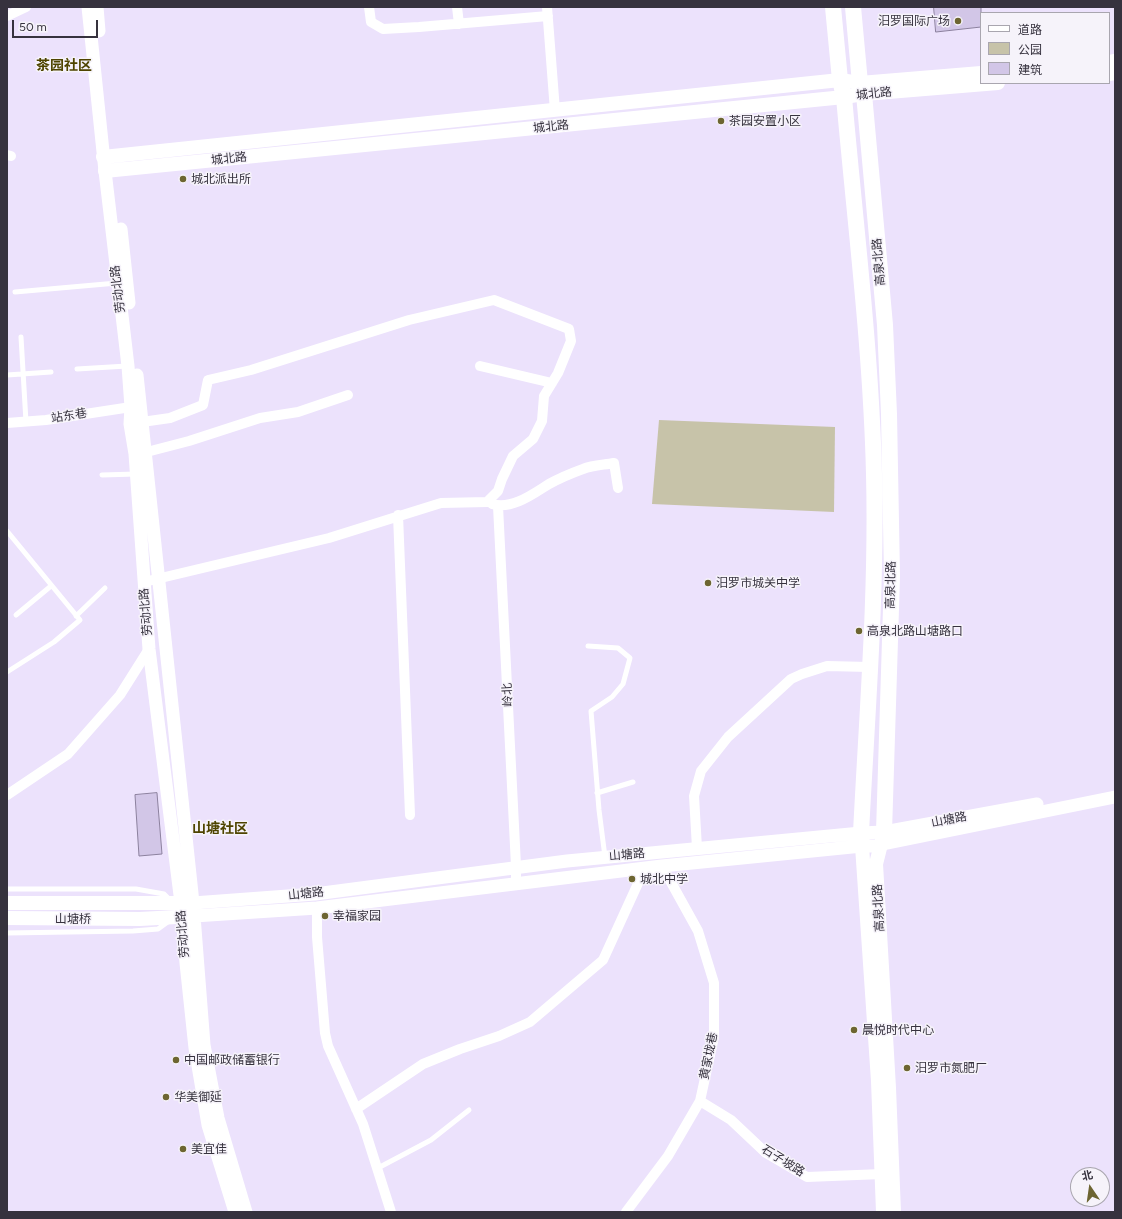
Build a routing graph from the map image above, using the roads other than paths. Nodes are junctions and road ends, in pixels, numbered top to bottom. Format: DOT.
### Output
graph roads {
  1 [pos="26,7"];
  2 [pos="88,7"];
  3 [pos="97,7"];
  4 [pos="369,7"];
  5 [pos="457,7"];
  6 [pos="833,7"];
  7 [pos="853,7"];
  8 [pos="548,11"];
  9 [pos="7,16"];
  10 [pos="459,24"];
  11 [pos="980,73"];
  12 [pos="840,80"];
  13 [pos="980,84"];
  14 [pos="862,88"];
  15 [pos="844,97"];
  16 [pos="555,111"];
  17 [pos="108,157"];
  18 [pos="109,171"];
  19 [pos="117,283"];
  20 [pos="15,292"];
  21 [pos="21,337"];
  22 [pos="128,366"];
  23 [pos="480,366"];
  24 [pos="77,369"];
  25 [pos="52,372"];
  26 [pos="24,374"];
  27 [pos="7,375"];
  28 [pos="552,383"];
  29 [pos="348,395"];
  30 [pos="131,407"];
  31 [pos="26,422"];
  32 [pos="7,423"];
  33 [pos="136,423"];
  34 [pos="141,453"];
  35 [pos="137,474"];
  36 [pos="102,475"];
  37 [pos="618,488"];
  38 [pos="486,502"];
  39 [pos="498,506"];
  40 [pos="398,515"];
  41 [pos="7,531"];
  42 [pos="158,578"];
  43 [pos="144,582"];
  44 [pos="52,586"];
  45 [pos="105,588"];
  46 [pos="16,615"];
  47 [pos="76,616"];
  48 [pos="588,646"];
  49 [pos="149,649"];
  50 [pos="870,667"];
  51 [pos="7,672"];
  52 [pos="633,782"];
  53 [pos="1115,789"];
  54 [pos="597,793"];
  55 [pos="7,795"];
  56 [pos="1115,797"];
  57 [pos="410,815"];
  58 [pos="862,839"];
  59 [pos="882,839"];
  60 [pos="697,848"];
  61 [pos="605,857"];
  62 [pos="516,866"];
  63 [pos="662,866"];
  64 [pos="645,868"];
  65 [pos="516,884"];
  66 [pos="7,889"];
  67 [pos="7,903"];
  68 [pos="138,903"];
  69 [pos="317,908"];
  70 [pos="183,910"];
  71 [pos="7,918"];
  72 [pos="140,919"];
  73 [pos="7,933"];
  74 [pos="700,1101"];
  75 [pos="356,1109"];
  76 [pos="470,1110"];
  77 [pos="378,1168"];
  78 [pos="882,1174"];
  79 [pos="235,1212"];
  80 [pos="246,1212"];
  81 [pos="391,1212"];
  82 [pos="626,1212"];
  83 [pos="883,1212"];
  84 [pos="894,1212"];
  1 -- 9 [label="street"];
  2 -- 17 [label="street, 劳动北路"];
  3 -- 17 [label="street, 劳动北路"];
  4 -- 10 [label="street"];
  5 -- 10 [label="street"];
  6 -- 12 [label="main road, 高泉北路"];
  7 -- 14 [label="main road, 高泉北路"];
  8 -- 10 [label="street"];
  8 -- 16 [label="street"];
  11 -- 14 [label="main road, 城北路"];
  12 -- 14 [label="main road, 城北路"];
  12 -- 15 [label="main road, 高泉北路"];
  12 -- 16 [label="main road, 城北路"];
  13 -- 14 [label="main road, 城北路"];
  14 -- 15 [label="main road, 城北路"];
  14 -- 59 [label="main road, 高泉北路"];
  15 -- 18 [label="main road, 城北路"];
  15 -- 50 [label="main road, 高泉北路"];
  16 -- 17 [label="main road, 城北路"];
  17 -- 18 [label="street, 劳动北路"];
  18 -- 19 [label="street, 劳动北路"];
  18 -- 33 [label="street, 劳动北路"];
  19 -- 20 [label="lane"];
  19 -- 22 [label="street, 劳动北路"];
  21 -- 26 [label="lane"];
  22 -- 24 [label="lane"];
  22 -- 30 [label="street, 劳动北路"];
  23 -- 28 [label="street"];
  25 -- 26 [label="lane"];
  26 -- 27 [label="lane"];
  26 -- 31 [label="lane"];
  28 -- 33 [label="street"];
  28 -- 38 [label="street"];
  29 -- 34 [label="street"];
  30 -- 31 [label="street, 站东巷"];
  30 -- 33 [label="street, 劳动北路"];
  31 -- 32 [label="street, 站东巷"];
  33 -- 34 [label="street, 劳动北路"];
  34 -- 35 [label="street, 劳动北路"];
  34 -- 42 [label="street, 劳动北路"];
  35 -- 36 [label="lane"];
  35 -- 43 [label="street, 劳动北路"];
  37 -- 39 [label="street"];
  38 -- 39 [label="street"];
  38 -- 40 [label="street"];
  39 -- 62 [label="street, 岭北"];
  40 -- 42 [label="street"];
  40 -- 57 [label="street"];
  41 -- 44 [label="lane"];
  42 -- 43 [label="street"];
  42 -- 70 [label="street, 劳动北路"];
  43 -- 49 [label="street, 劳动北路"];
  44 -- 46 [label="lane"];
  44 -- 47 [label="lane"];
  45 -- 47 [label="lane"];
  47 -- 51 [label="lane"];
  48 -- 54 [label="lane"];
  49 -- 55 [label="street"];
  49 -- 70 [label="street, 劳动北路"];
  50 -- 58 [label="main road, 高泉北路"];
  50 -- 60 [label="street"];
  52 -- 54 [label="lane"];
  53 -- 59 [label="street, 山塘路"];
  54 -- 61 [label="lane"];
  56 -- 59 [label="street, 山塘路"];
  58 -- 59 [label="street, 山塘路"];
  58 -- 60 [label="street, 山塘路"];
  58 -- 63 [label="street, 山塘路"];
  58 -- 78 [label="main road, 高泉北路"];
  59 -- 84 [label="main road, 高泉北路"];
  60 -- 61 [label="street, 山塘路"];
  61 -- 62 [label="street, 山塘路"];
  62 -- 65 [label="street, 岭北"];
  62 -- 70 [label="street, 山塘路"];
  63 -- 64 [label="street, 山塘路"];
  63 -- 74 [label="street, 黄家垅巷"];
  64 -- 65 [label="street, 山塘路"];
  64 -- 75 [label="street"];
  65 -- 69 [label="street, 山塘路"];
  66 -- 70 [label="lane"];
  67 -- 68 [label="main road, 山塘桥"];
  68 -- 70 [label="main road, 山塘路"];
  69 -- 70 [label="street, 山塘路"];
  69 -- 75 [label="street"];
  70 -- 72 [label="main road, 山塘路"];
  70 -- 73 [label="lane"];
  70 -- 79 [label="street, 劳动北路"];
  70 -- 80 [label="street, 劳动北路"];
  71 -- 72 [label="main road, 山塘桥"];
  74 -- 78 [label="street, 石子坡路"];
  74 -- 82 [label="street, 黄家垅巷"];
  75 -- 77 [label="street"];
  76 -- 77 [label="lane"];
  77 -- 81 [label="street"];
  78 -- 83 [label="main road, 高泉北路"];
}
